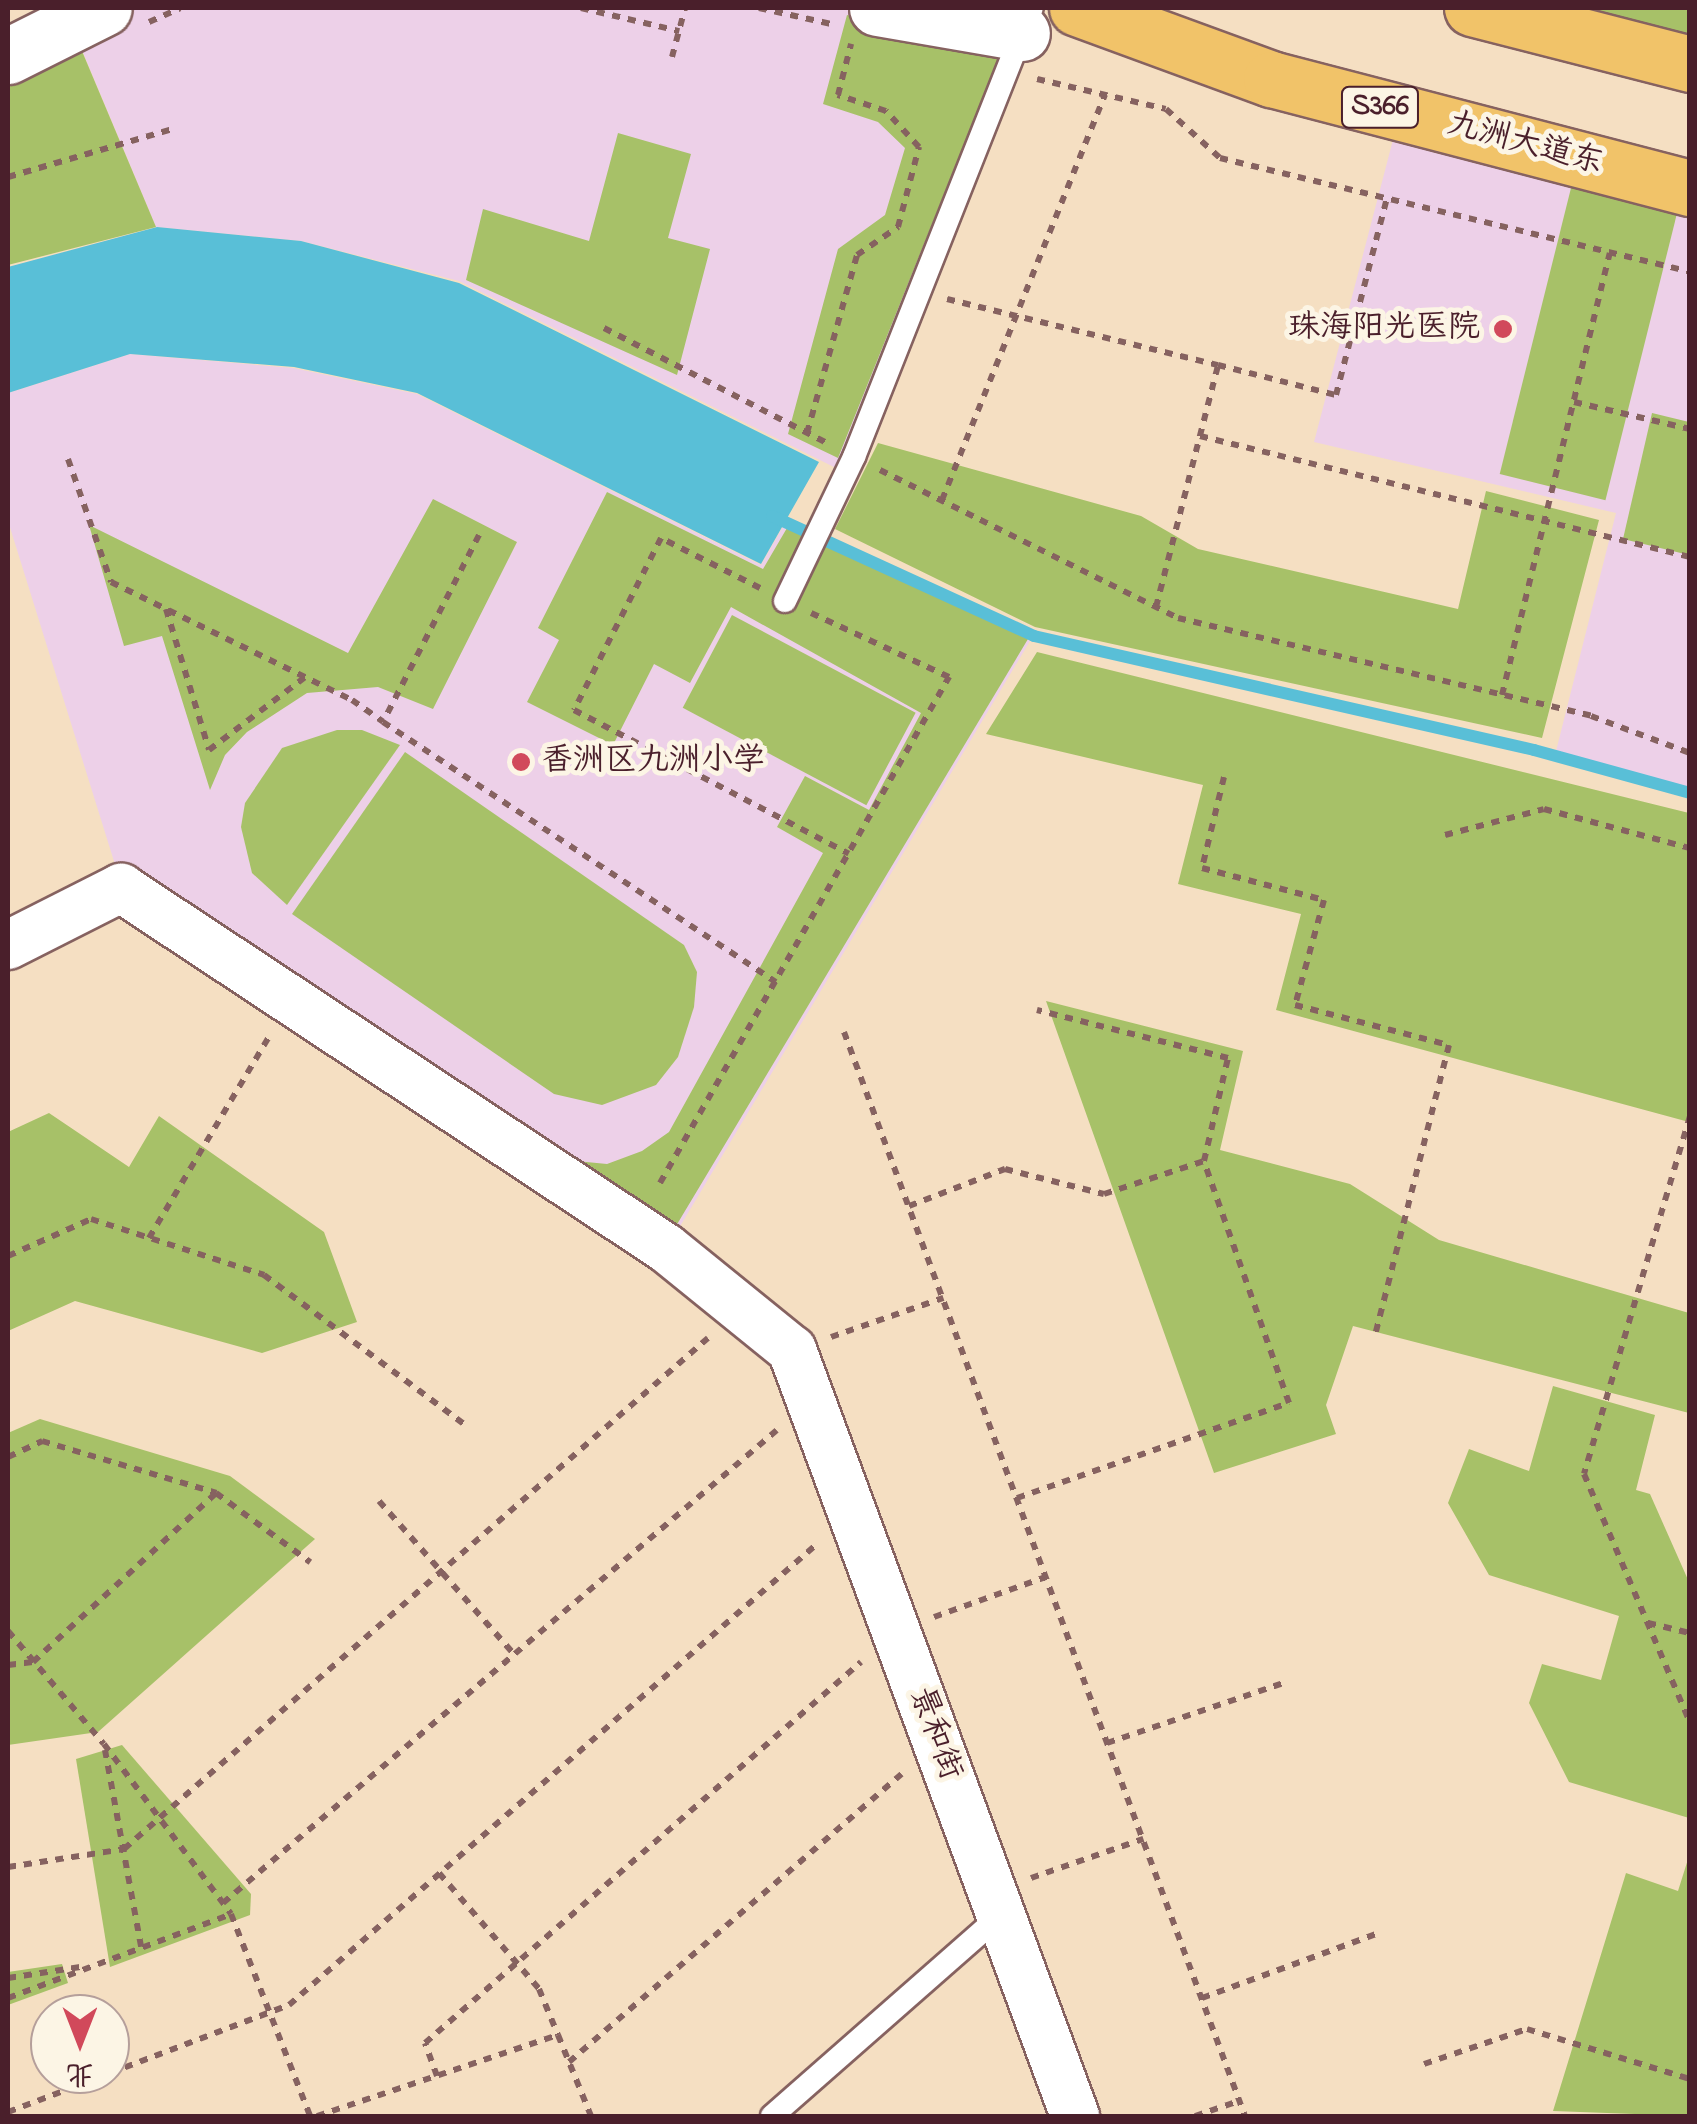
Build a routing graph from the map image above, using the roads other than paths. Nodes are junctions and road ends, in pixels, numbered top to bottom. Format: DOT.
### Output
graph roads {
  1 [pos="104,8"];
  2 [pos="1076,8"];
  3 [pos="1472,8"];
  4 [pos="856,21"];
  5 [pos="1020,38"];
  6 [pos="8,56"];
  7 [pos="1690,64"];
  8 [pos="1690,188"];
  9 [pos="785,601"];
  10 [pos="8,945"];
  11 [pos="996,1903"];
  12 [pos="772,2116"];
  13 [pos="1075,2116"];
  1 -- 6 [label="street"];
  2 -- 8 [label="main road, 九洲大道东 / S366"];
  3 -- 7 [label="main road"];
  4 -- 5 [label="street"];
  5 -- 9 [label="lane"];
  10 -- 11 [label="street, 景和街"];
  11 -- 12 [label="lane"];
  11 -- 13 [label="street, 景和街"];
}
